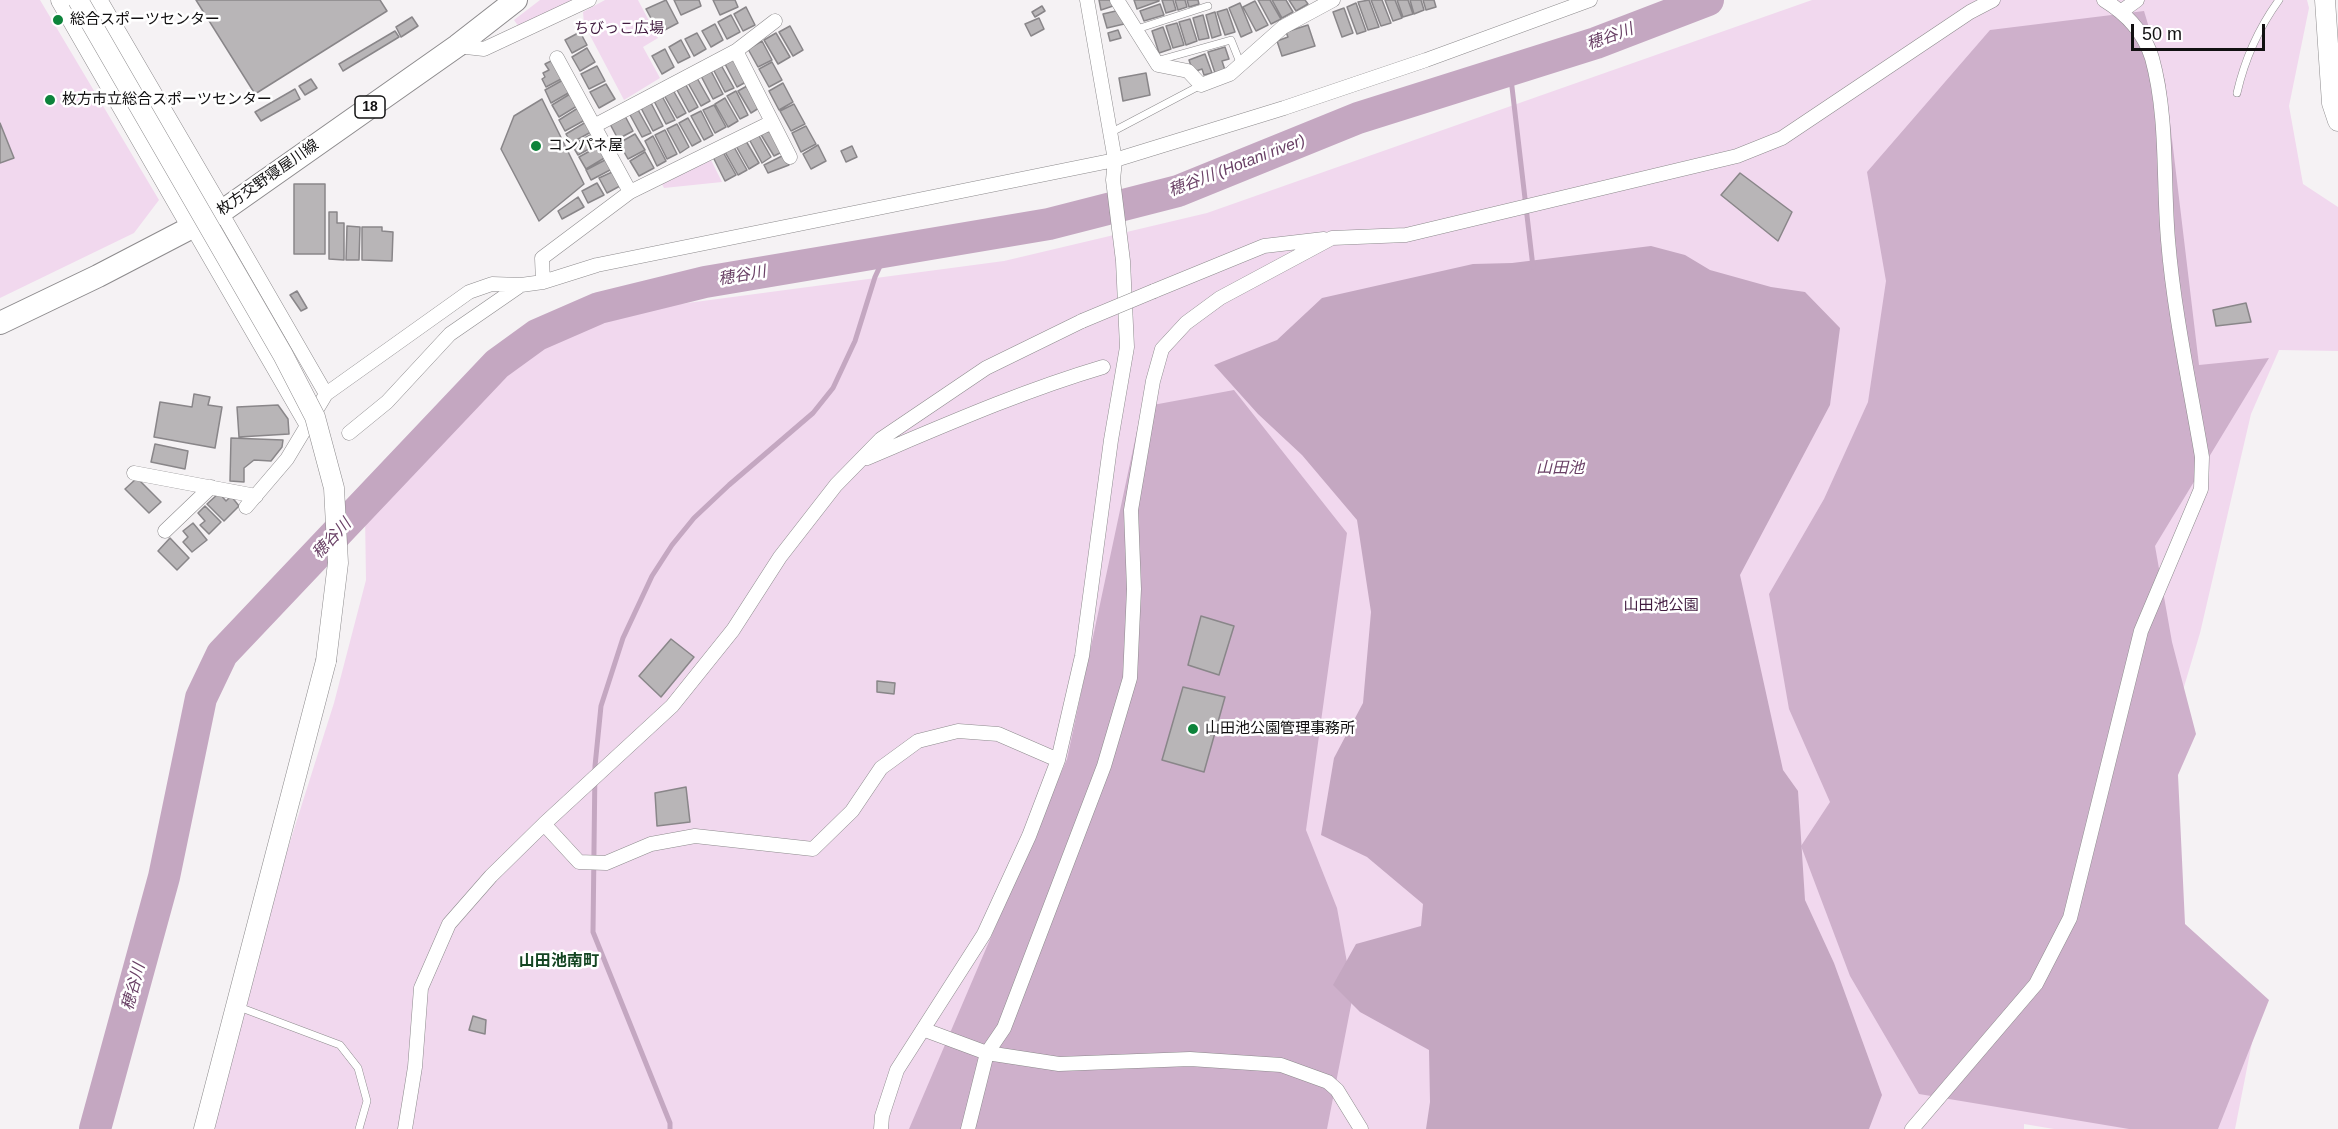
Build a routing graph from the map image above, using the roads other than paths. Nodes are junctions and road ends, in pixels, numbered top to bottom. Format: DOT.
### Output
graph roads {
  1 [pos="61,0"];
  2 [pos="78,0"];
  3 [pos="97,0"];
  4 [pos="516,0"];
  5 [pos="589,0"];
  6 [pos="1088,0"];
  7 [pos="1117,0"];
  8 [pos="1334,0"];
  9 [pos="1590,0"];
  10 [pos="1993,0"];
  11 [pos="2104,0"];
  12 [pos="2137,0"];
  13 [pos="2279,0"];
  14 [pos="2325,0"];
  15 [pos="1208,6"];
  16 [pos="2122,11"];
  17 [pos="775,21"];
  18 [pos="1137,29"];
  19 [pos="457,46"];
  20 [pos="736,51"];
  21 [pos="557,58"];
  22 [pos="1155,61"];
  23 [pos="1240,65"];
  24 [pos="1201,85"];
  25 [pos="2237,93"];
  26 [pos="2338,121"];
  27 [pos="772,122"];
  28 [pos="594,126"];
  29 [pos="1110,133"];
  30 [pos="790,157"];
  31 [pos="1115,160"];
  32 [pos="630,192"];
  33 [pos="221,212"];
  34 [pos="193,229"];
  35 [pos="1332,238"];
  36 [pos="543,282"];
  37 [pos="521,285"];
  38 [pos="0,323"];
  39 [pos="1102,367"];
  40 [pos="326,394"];
  41 [pos="307,426"];
  42 [pos="349,433"];
  43 [pos="865,459"];
  44 [pos="134,473"];
  45 [pos="211,487"];
  46 [pos="256,496"];
  47 [pos="246,507"];
  48 [pos="165,531"];
  49 [pos="1058,760"];
  50 [pos="544,824"];
  51 [pos="236,1006"];
  52 [pos="924,1030"];
  53 [pos="987,1053"];
  54 [pos="204,1129"];
  55 [pos="359,1129"];
  56 [pos="405,1129"];
  57 [pos="881,1129"];
  58 [pos="968,1129"];
  59 [pos="1361,1129"];
  60 [pos="1912,1129"];
  1 -- 34 [label="street"];
  2 -- 51 [label="street, bridge"];
  3 -- 33 [label="street"];
  4 -- 19 [label="main road, 枚方交野寝屋川線 / 18"];
  5 -- 19 [label="street"];
  6 -- 29 [label="street"];
  7 -- 18 [label="street"];
  8 -- 23 [label="street"];
  9 -- 31 [label="street"];
  10 -- 35 [label="street"];
  11 -- 16 [label="street"];
  12 -- 16 [label="street"];
  13 -- 25 [label="lane"];
  14 -- 26 [label="street"];
  15 -- 18 [label="lane"];
  16 -- 60 [label="street"];
  17 -- 20 [label="street"];
  18 -- 22 [label="street"];
  19 -- 33 [label="main road, 枚方交野寝屋川線 / 18"];
  20 -- 27 [label="street"];
  20 -- 28 [label="street"];
  21 -- 28 [label="street"];
  22 -- 23 [label="lane"];
  22 -- 24 [label="street"];
  23 -- 24 [label="street"];
  24 -- 29 [label="lane"];
  27 -- 30 [label="street"];
  27 -- 32 [label="street"];
  28 -- 32 [label="street"];
  29 -- 31 [label="street"];
  31 -- 36 [label="street"];
  31 -- 49 [label="street"];
  32 -- 36 [label="street"];
  33 -- 34 [label="main road, 枚方交野寝屋川線 / 18"];
  33 -- 40 [label="street"];
  34 -- 38 [label="main road, 枚方交野寝屋川線 / 18"];
  34 -- 41 [label="street"];
  35 -- 43 [label="street, bridge"];
  35 -- 53 [label="street"];
  36 -- 37 [label="street"];
  37 -- 40 [label="street"];
  37 -- 42 [label="street"];
  39 -- 43 [label="street"];
  40 -- 41 [label="street"];
  41 -- 46 [label="street"];
  43 -- 50 [label="street"];
  44 -- 45 [label="street"];
  45 -- 46 [label="street"];
  45 -- 48 [label="street"];
  46 -- 47 [label="street"];
  49 -- 50 [label="street"];
  49 -- 52 [label="street"];
  50 -- 56 [label="street"];
  51 -- 54 [label="street"];
  51 -- 55 [label="lane"];
  52 -- 53 [label="street"];
  52 -- 57 [label="street"];
  53 -- 58 [label="street"];
  53 -- 59 [label="street"];
}
